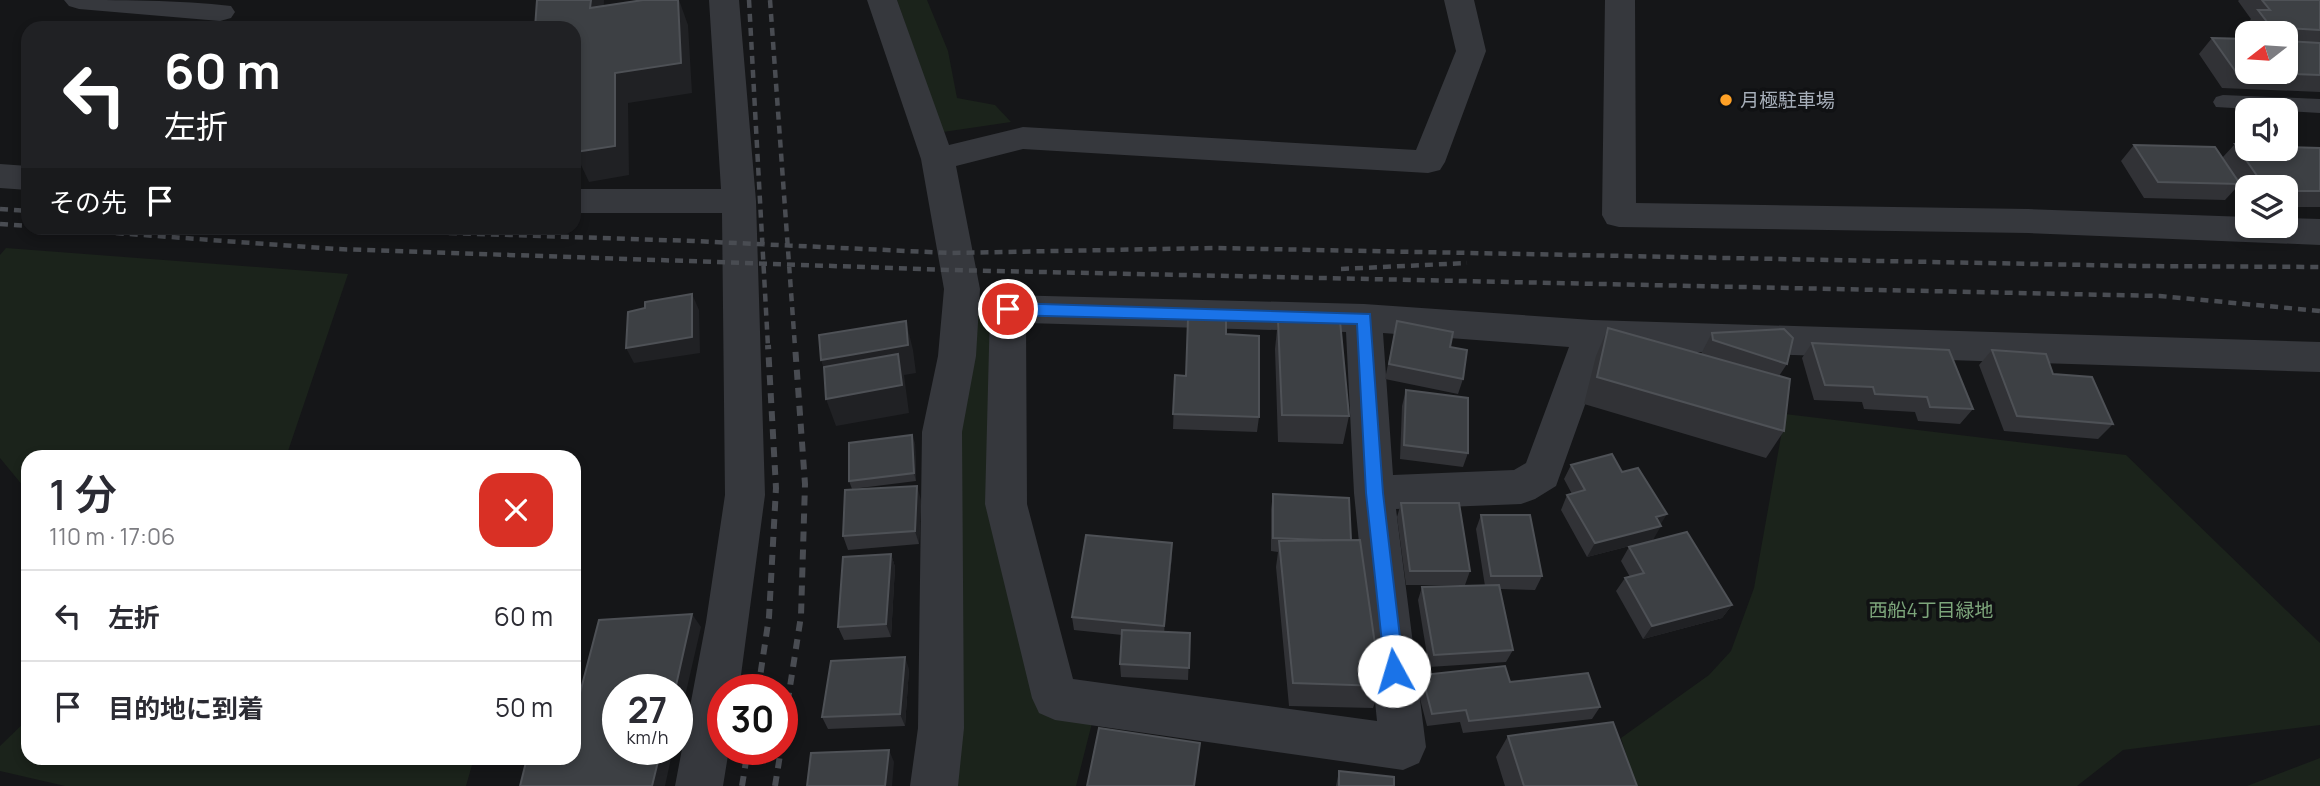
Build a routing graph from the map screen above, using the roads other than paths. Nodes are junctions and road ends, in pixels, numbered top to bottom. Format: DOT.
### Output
graph roads {
  1 [pos="79,0"];
  2 [pos="724,0"];
  3 [pos="882,0"];
  4 [pos="1459,0"];
  5 [pos="1620,0"];
  6 [pos="220,12"];
  7 [pos="2223,102"];
  8 [pos="2320,106"];
  9 [pos="938,159"];
  10 [pos="0,176"];
  11 [pos="21,178"];
  12 [pos="581,201"];
  13 [pos="739,201"];
  14 [pos="2320,232"];
  15 [pos="1364,318"];
  16 [pos="1592,334"];
  17 [pos="2320,357"];
  18 [pos="1374,493"];
  19 [pos="699,786"];
  20 [pos="934,786"];
  1 -- 6 [label="street"];
  2 -- 13 [label="street"];
  3 -- 9 [label="street"];
  4 -- 9 [label="street"];
  5 -- 14 [label="street"];
  7 -- 8 [label="lane"];
  9 -- 20 [label="street"];
  10 -- 11 [label="street"];
  12 -- 13 [label="street"];
  13 -- 19 [label="street"];
  15 -- 16 [label="street"];
  15 -- 18 [label="street"];
  15 -- 18 [label="street"];
  16 -- 17 [label="street"];
  16 -- 18 [label="street"];
}
